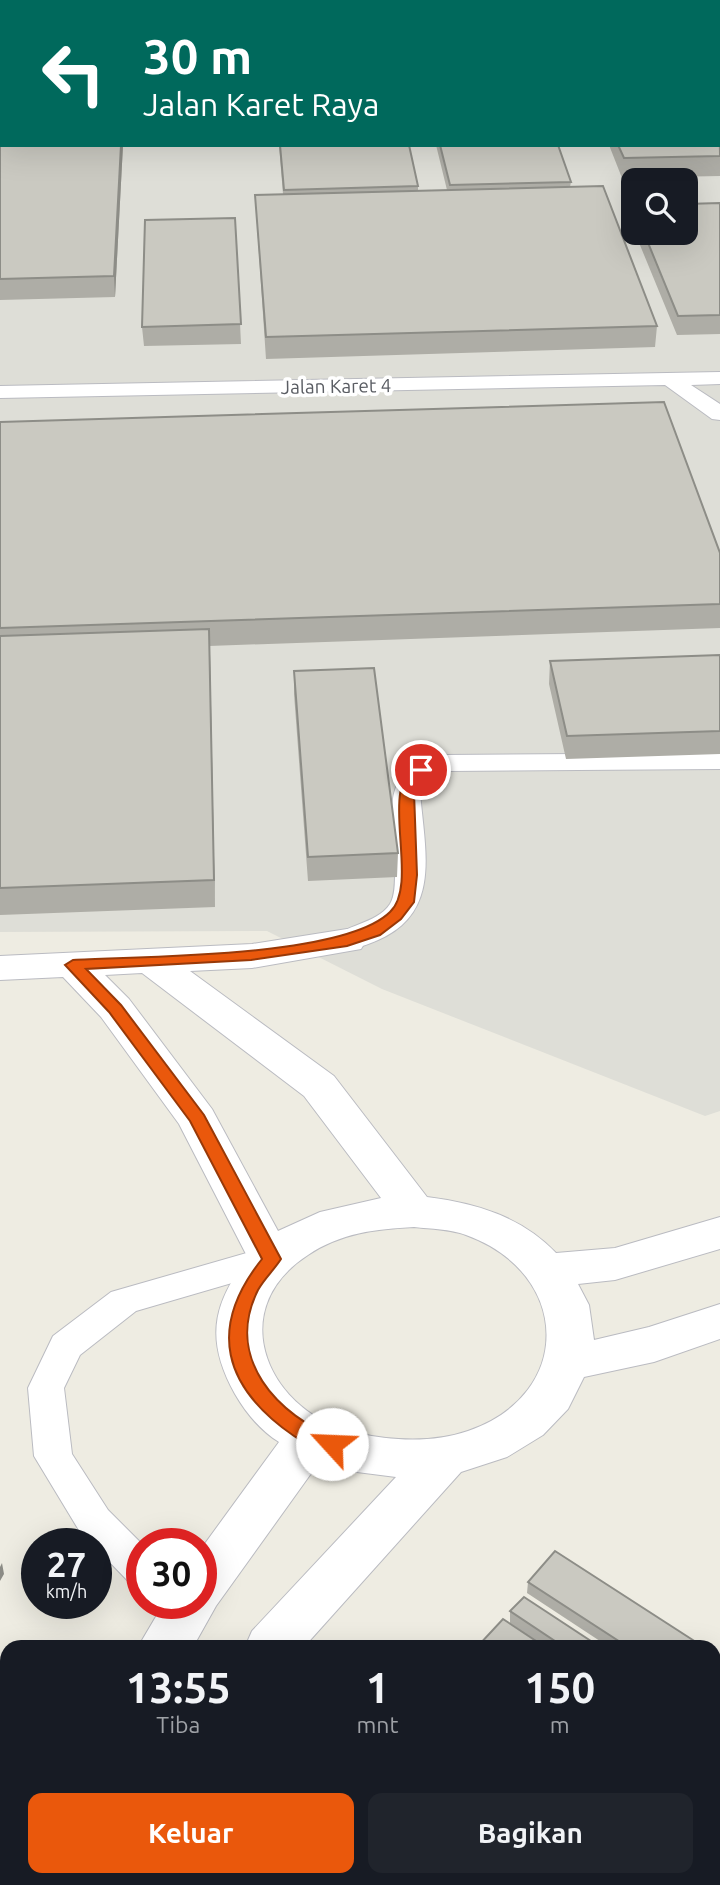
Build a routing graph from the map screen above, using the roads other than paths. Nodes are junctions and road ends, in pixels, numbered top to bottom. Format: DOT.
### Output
graph roads {
  1 [pos="720,378"];
  2 [pos="672,380"];
  3 [pos="0,393"];
  4 [pos="720,414"];
  5 [pos="720,761"];
  6 [pos="347,941"];
  7 [pos="149,960"];
  8 [pos="73,965"];
  9 [pos="0,968"];
  10 [pos="414,1211"];
  11 [pos="720,1233"];
  12 [pos="271,1259"];
  13 [pos="548,1270"];
  14 [pos="719,1322"];
  15 [pos="569,1363"];
  16 [pos="310,1437"];
  17 [pos="446,1456"];
  18 [pos="126,1553"];
  19 [pos="217,1564"];
  20 [pos="277,1640"];
  1 -- 2 [label="lane, Jalan Karet 4"];
  2 -- 3 [label="lane, Jalan Karet 4"];
  2 -- 4 [label="lane"];
  5 -- 6 [label="lane"];
  6 -- 7 [label="street"];
  7 -- 8 [label="street"];
  7 -- 10 [label="street"];
  8 -- 9 [label="street"];
  8 -- 12 [label="street"];
  10 -- 12 [label="street"];
  10 -- 13 [label="street"];
  11 -- 13 [label="street"];
  12 -- 16 [label="street"];
  12 -- 18 [label="lane"];
  13 -- 15 [label="street"];
  14 -- 15 [label="street"];
  15 -- 17 [label="street"];
  16 -- 17 [label="street"];
  16 -- 19 [label="street"];
  17 -- 20 [label="street"];
}
